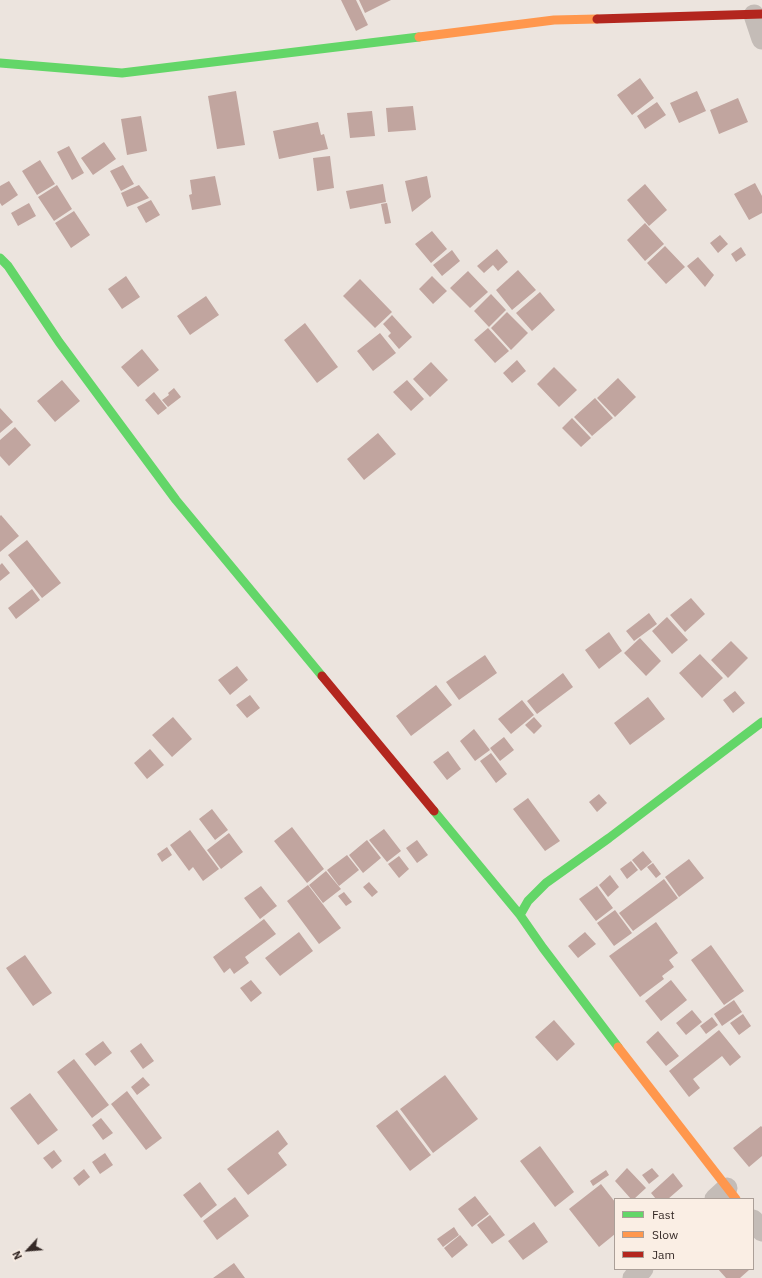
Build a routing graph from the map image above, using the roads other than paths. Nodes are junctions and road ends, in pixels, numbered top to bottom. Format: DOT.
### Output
graph roads {
  1 [pos="758,14"];
  2 [pos="762,39"];
  3 [pos="0,63"];
  4 [pos="0,258"];
  5 [pos="762,722"];
  6 [pos="520,915"];
  7 [pos="726,1195"];
  8 [pos="754,1221"];
  9 [pos="762,1232"];
  10 [pos="642,1270"];
  11 [pos="633,1278"];
  1 -- 2 [label="street"];
  1 -- 3 [label="street"];
  4 -- 6 [label="street"];
  5 -- 6 [label="street"];
  6 -- 7 [label="street"];
  8 -- 9 [label="street"];
  10 -- 11 [label="street"];
}
